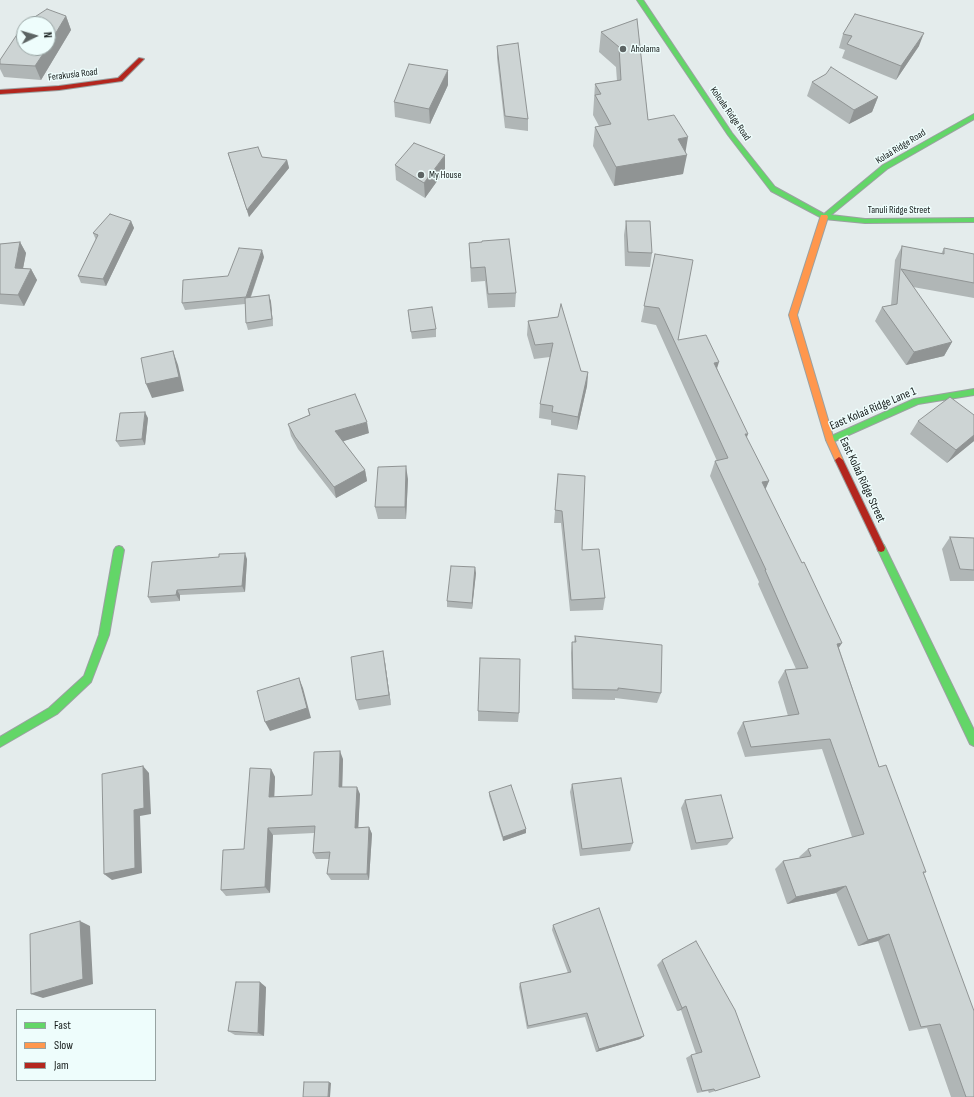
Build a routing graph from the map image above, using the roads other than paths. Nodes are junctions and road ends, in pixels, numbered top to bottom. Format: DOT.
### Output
graph roads {
  1 [pos="640,0"];
  2 [pos="141,59"];
  3 [pos="0,92"];
  4 [pos="974,116"];
  5 [pos="824,217"];
  6 [pos="974,220"];
  7 [pos="974,392"];
  8 [pos="830,440"];
  9 [pos="119,550"];
  10 [pos="974,741"];
  11 [pos="0,742"];
  1 -- 5 [label="street, Koloale Ridge Road"];
  2 -- 3 [label="street, Ferakusia Road"];
  4 -- 5 [label="street, Kolaá Ridge Road"];
  5 -- 6 [label="street, Tanuli Ridge Street"];
  5 -- 8 [label="street, East Kolaá Ridge Street"];
  7 -- 8 [label="street, East Kolaá Ridge Lane 1"];
  8 -- 10 [label="street, East Kolaá Ridge Street"];
  9 -- 11 [label="street"];
}
